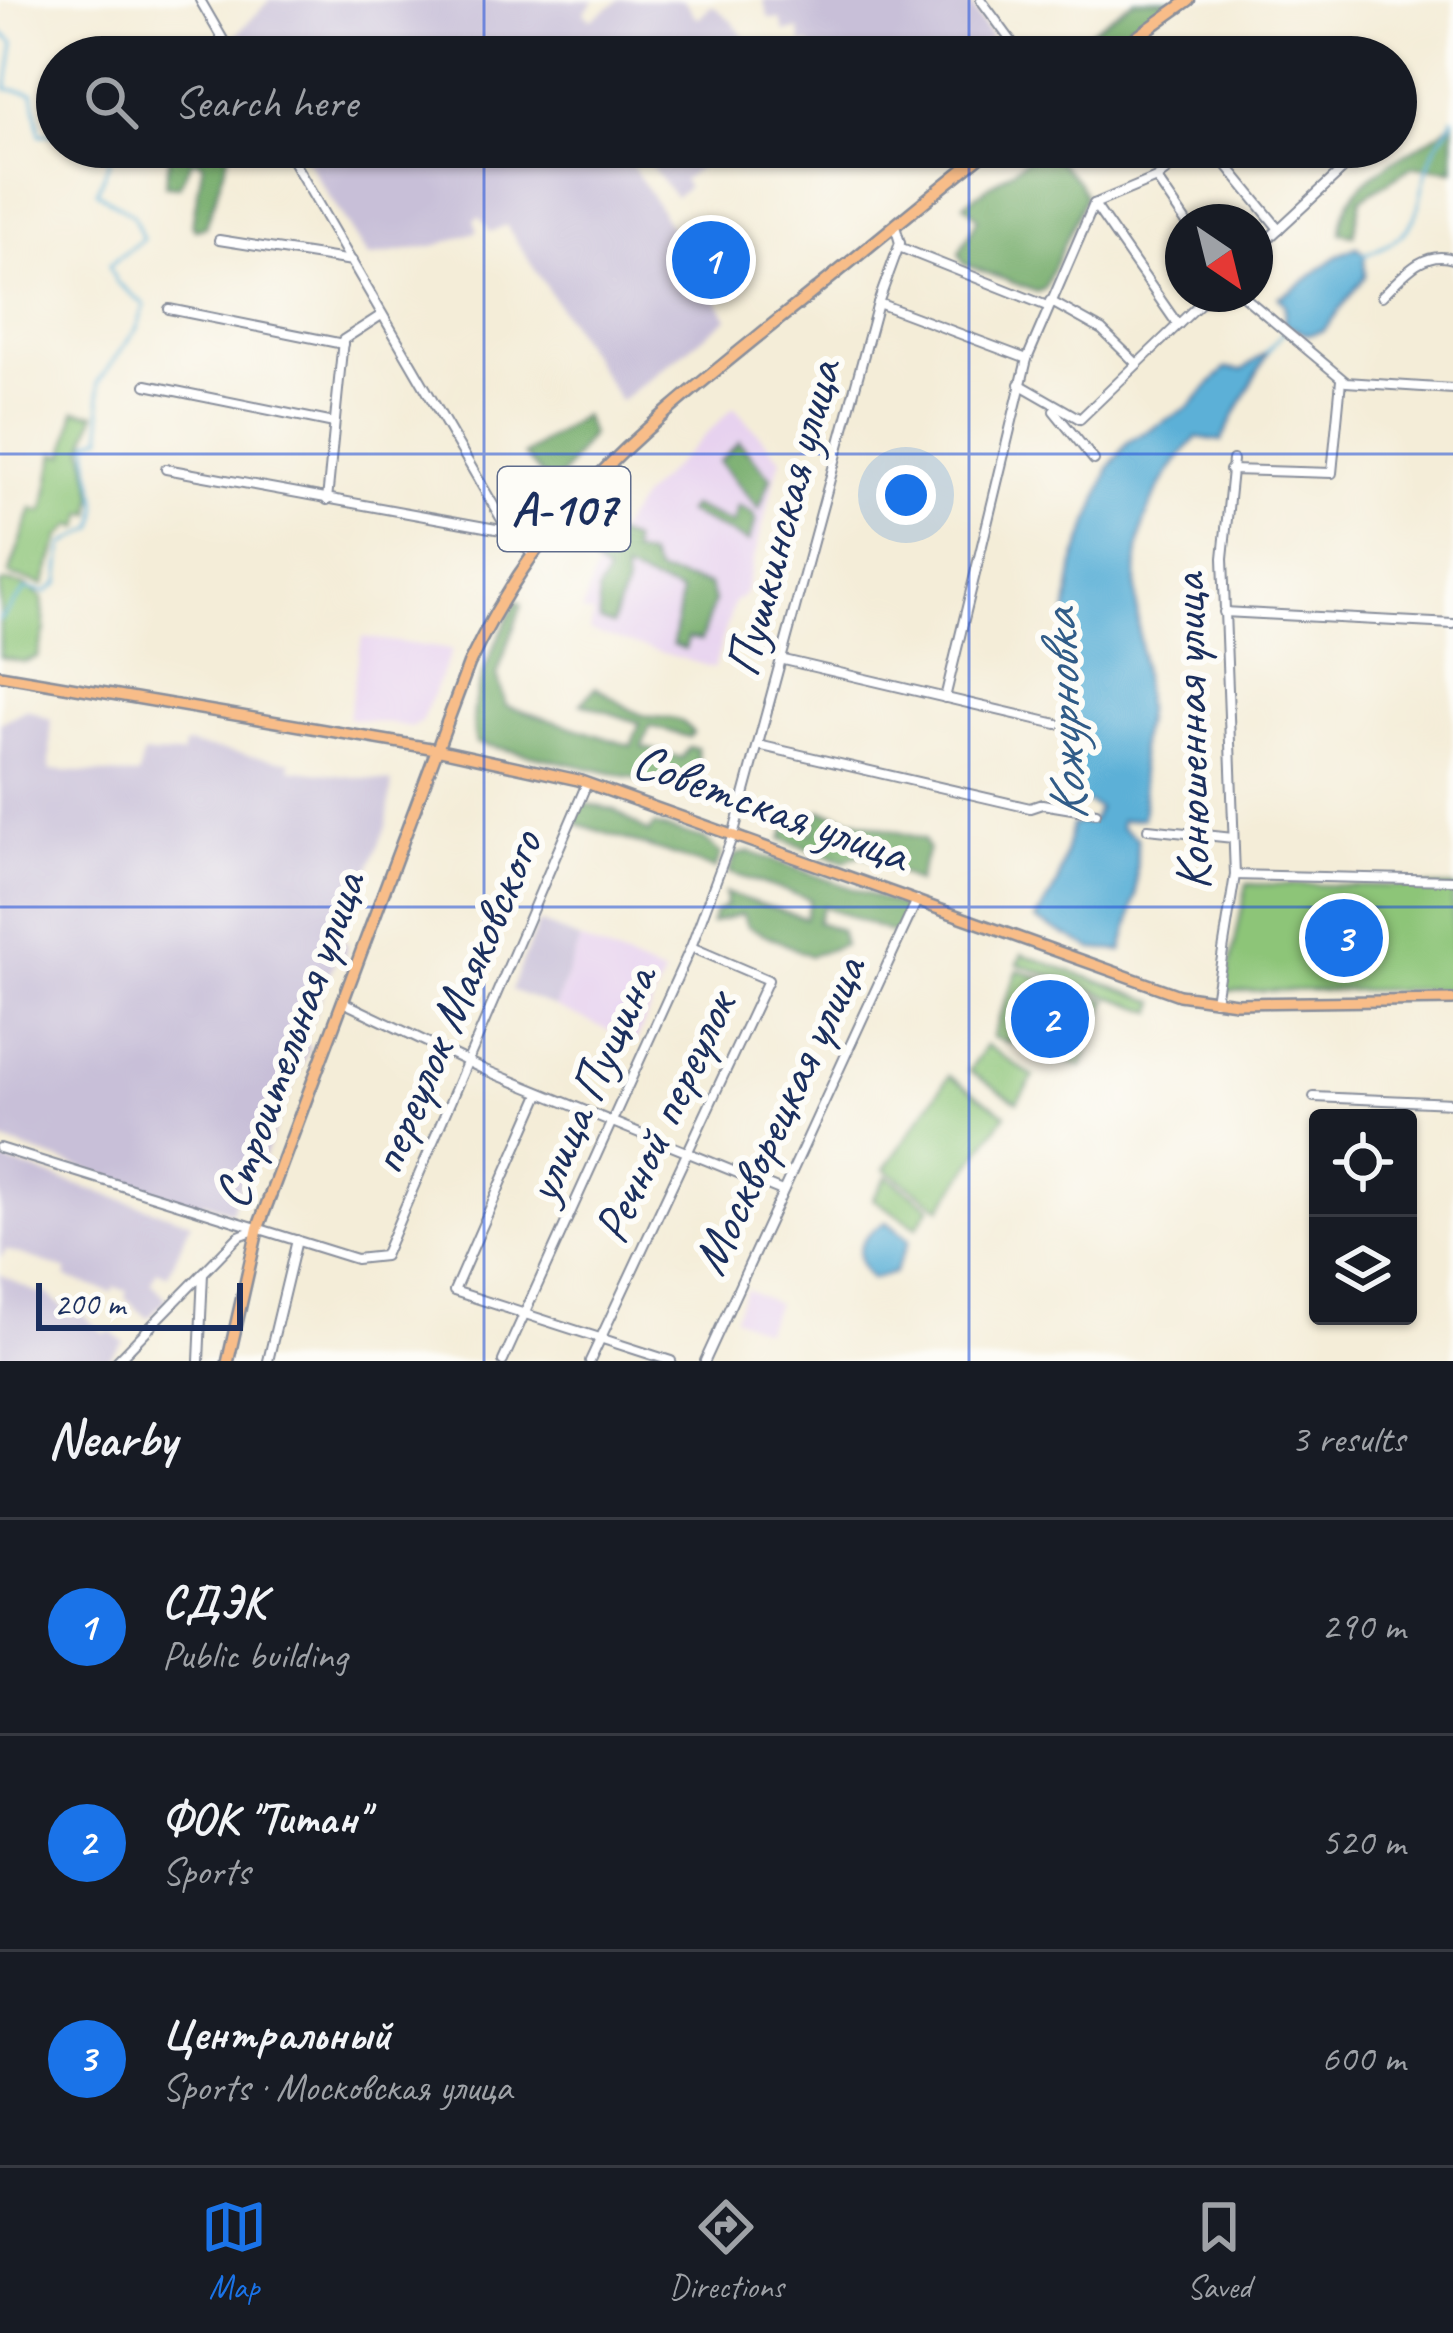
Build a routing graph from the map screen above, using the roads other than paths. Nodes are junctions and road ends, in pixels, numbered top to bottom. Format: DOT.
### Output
graph roads {
  1 [pos="200,0"];
  2 [pos="981,0"];
  3 [pos="1189,0"];
  4 [pos="221,36"];
  5 [pos="1008,36"];
  6 [pos="1136,36"];
  7 [pos="297,168"];
  8 [pos="966,168"];
  9 [pos="1170,168"];
  10 [pos="1229,168"];
  11 [pos="1344,168"];
  12 [pos="1156,178"];
  13 [pos="1094,204"];
  14 [pos="1174,204"];
  15 [pos="895,226"];
  16 [pos="1279,229"];
  17 [pos="1273,234"];
  18 [pos="220,240"];
  19 [pos="899,247"];
  20 [pos="1453,259"];
  21 [pos="352,261"];
  22 [pos="1382,296"];
  23 [pos="878,303"];
  24 [pos="1049,303"];
  25 [pos="169,309"];
  26 [pos="1191,312"];
  27 [pos="1262,312"];
  28 [pos="380,316"];
  29 [pos="1178,325"];
  30 [pos="343,344"];
  31 [pos="1027,359"];
  32 [pos="1137,364"];
  33 [pos="1341,380"];
  34 [pos="1019,384"];
  35 [pos="146,385"];
  36 [pos="1453,389"];
  37 [pos="1045,402"];
  38 [pos="334,423"];
  39 [pos="1094,460"];
  40 [pos="166,469"];
  41 [pos="327,500"];
  42 [pos="509,532"];
  43 [pos="530,552"];
  44 [pos="1223,612"];
  45 [pos="1453,624"];
  46 [pos="780,659"];
  47 [pos="0,675"];
  48 [pos="945,698"];
  49 [pos="1057,724"];
  50 [pos="758,745"];
  51 [pos="436,749"];
  52 [pos="587,783"];
  53 [pos="1096,813"];
  54 [pos="1148,829"];
  55 [pos="734,832"];
  56 [pos="1233,838"];
  57 [pos="1235,875"];
  58 [pos="1453,880"];
  59 [pos="917,900"];
  60 [pos="691,946"];
  61 [pos="1453,1000"];
  62 [pos="1215,1002"];
  63 [pos="345,1003"];
  64 [pos="469,1064"];
  65 [pos="540,1094"];
  66 [pos="1314,1097"];
  67 [pos="1453,1103"];
  68 [pos="613,1122"];
  69 [pos="0,1148"];
  70 [pos="688,1150"];
  71 [pos="782,1191"];
  72 [pos="258,1228"];
  73 [pos="297,1240"];
  74 [pos="202,1271"];
  75 [pos="526,1313"];
  76 [pos="602,1336"];
  77 [pos="117,1361"];
  78 [pos="199,1361"];
  79 [pos="228,1361"];
  80 [pos="268,1361"];
  81 [pos="503,1361"];
  82 [pos="590,1361"];
  83 [pos="671,1361"];
  84 [pos="704,1361"];
  1 -- 4 [label="street"];
  2 -- 5 [label="street"];
  3 -- 6 [label="highway"];
  7 -- 21 [label="street"];
  8 -- 15 [label="highway, А-107"];
  9 -- 12 [label="street"];
  10 -- 16 [label="street"];
  11 -- 16 [label="street"];
  12 -- 13 [label="street"];
  12 -- 14 [label="street"];
  13 -- 24 [label="street"];
  13 -- 29 [label="street"];
  15 -- 19 [label="street"];
  15 -- 43 [label="highway, А-107"];
  16 -- 17 [label="street"];
  18 -- 21 [label="street"];
  19 -- 23 [label="street, Пушкинская улица"];
  19 -- 24 [label="street"];
  20 -- 22 [label="street"];
  21 -- 28 [label="street"];
  23 -- 31 [label="street"];
  23 -- 46 [label="street, Пушкинская улица"];
  24 -- 31 [label="street"];
  24 -- 32 [label="street"];
  25 -- 30 [label="street"];
  26 -- 29 [label="street"];
  27 -- 33 [label="street"];
  28 -- 30 [label="street"];
  28 -- 42 [label="street"];
  29 -- 32 [label="street"];
  30 -- 38 [label="street"];
  31 -- 34 [label="street"];
  32 -- 37 [label="street"];
  33 -- 36 [label="street"];
  33 -- 44 [label="street, Конюшенная улица"];
  34 -- 37 [label="street"];
  34 -- 48 [label="street"];
  35 -- 38 [label="street"];
  37 -- 39 [label="street"];
  38 -- 41 [label="street"];
  40 -- 41 [label="street"];
  41 -- 42 [label="street"];
  42 -- 43 [label="street"];
  43 -- 51 [label="highway, А-107"];
  44 -- 45 [label="street"];
  44 -- 56 [label="street, Конюшенная улица"];
  46 -- 48 [label="street"];
  46 -- 50 [label="street, Пушкинская улица"];
  47 -- 51 [label="main road, Советская улица"];
  48 -- 49 [label="street"];
  50 -- 53 [label="street"];
  50 -- 55 [label="street, Пушкинская улица"];
  51 -- 52 [label="main road, Советская улица"];
  51 -- 63 [label="highway, Строительная улица / А-107"];
  52 -- 55 [label="main road, Советская улица"];
  52 -- 64 [label="street, переулок Маяковского"];
  54 -- 56 [label="street"];
  55 -- 59 [label="main road, Советская улица"];
  55 -- 60 [label="street, улица Пущина"];
  56 -- 57 [label="street, Конюшенная улица"];
  57 -- 58 [label="street"];
  57 -- 62 [label="street, Конюшенная улица"];
  59 -- 62 [label="main road, Советская улица"];
  59 -- 71 [label="street, Москворецкая улица"];
  60 -- 68 [label="street, улица Пущина"];
  60 -- 70 [label="street, Речной переулок"];
  61 -- 62 [label="main road, Советская улица"];
  63 -- 64 [label="street"];
  63 -- 72 [label="highway, Строительная улица / А-107"];
  64 -- 65 [label="street"];
  64 -- 73 [label="street, переулок Маяковского"];
  65 -- 68 [label="street"];
  65 -- 75 [label="street"];
  66 -- 67 [label="street"];
  68 -- 70 [label="street"];
  68 -- 75 [label="street, улица Пущина"];
  69 -- 72 [label="street"];
  70 -- 71 [label="street"];
  70 -- 76 [label="street, Речной переулок"];
  71 -- 84 [label="street, Москворецкая улица"];
  72 -- 73 [label="street"];
  72 -- 74 [label="street"];
  72 -- 79 [label="highway, Строительная улица / А-107"];
  73 -- 80 [label="street"];
  74 -- 77 [label="street"];
  74 -- 78 [label="street"];
  75 -- 76 [label="street"];
  75 -- 81 [label="street, улица Пущина"];
  76 -- 82 [label="street, Речной переулок"];
  76 -- 83 [label="street"];
}
